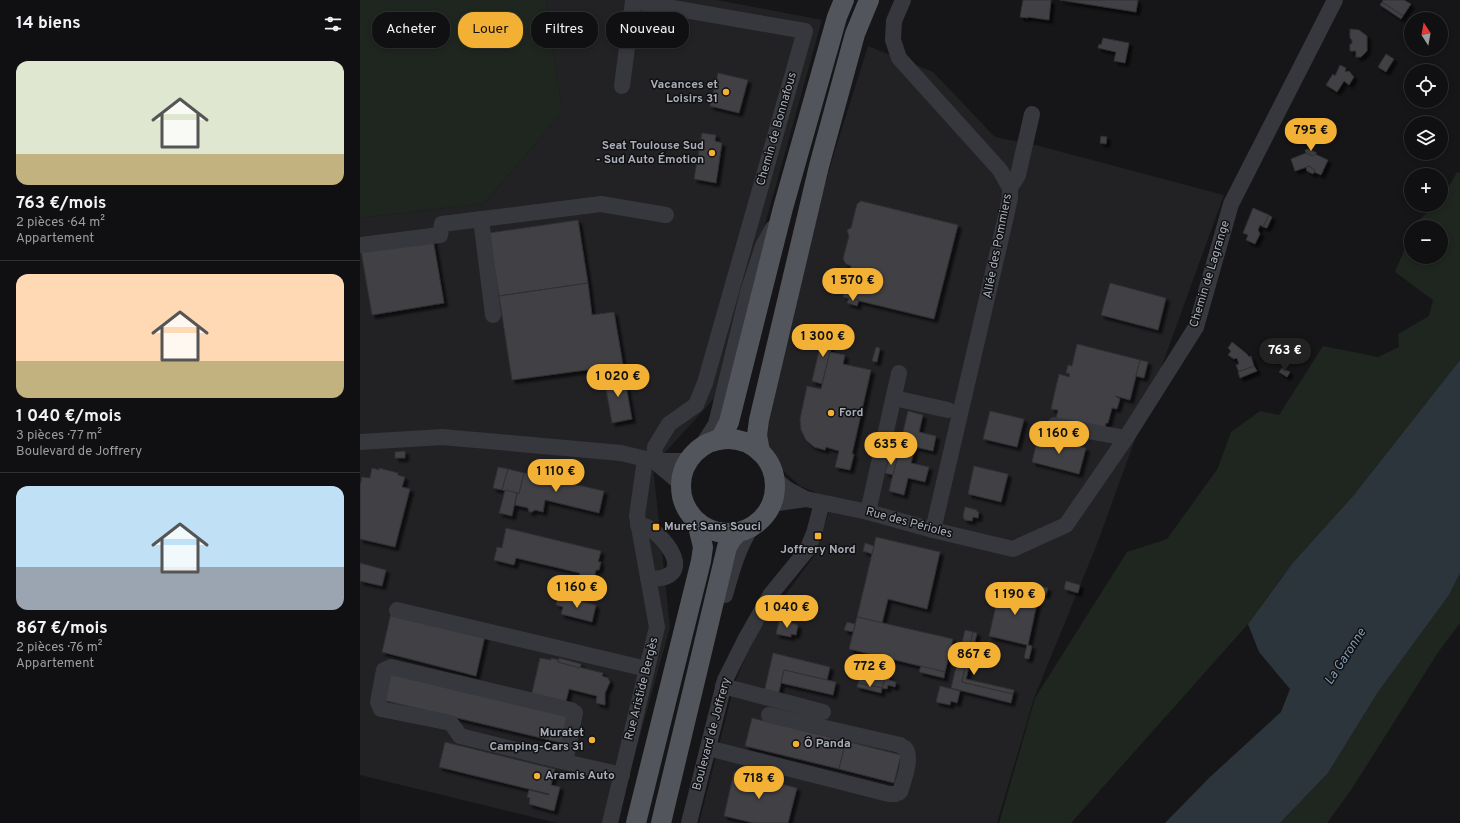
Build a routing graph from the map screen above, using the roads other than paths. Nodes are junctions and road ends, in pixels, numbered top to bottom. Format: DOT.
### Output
graph roads {
  1 [pos="844,0"];
  2 [pos="869,0"];
  3 [pos="903,0"];
  4 [pos="1335,0"];
  5 [pos="622,86"];
  6 [pos="1032,114"];
  7 [pos="1010,188"];
  8 [pos="666,215"];
  9 [pos="481,219"];
  10 [pos="361,245"];
  11 [pos="493,315"];
  12 [pos="899,373"];
  13 [pos="894,398"];
  14 [pos="948,410"];
  15 [pos="1055,424"];
  16 [pos="1126,438"];
  17 [pos="360,442"];
  18 [pos="710,443"];
  19 [pos="760,452"];
  20 [pos="649,460"];
  21 [pos="688,461"];
  22 [pos="774,478"];
  23 [pos="680,483"];
  24 [pos="806,499"];
  25 [pos="822,503"];
  26 [pos="771,504"];
  27 [pos="868,512"];
  28 [pos="697,522"];
  29 [pos="638,524"];
  30 [pos="745,529"];
  31 [pos="933,530"];
  32 [pos="1013,549"];
  33 [pos="648,578"];
  34 [pos="397,610"];
  35 [pos="647,669"];
  36 [pos="723,686"];
  37 [pos="823,712"];
  38 [pos="769,715"];
  39 [pos="708,748"];
  40 [pos="565,762"];
  41 [pos="622,774"];
  42 [pos="610,823"];
  43 [pos="636,823"];
  44 [pos="661,823"];
  45 [pos="689,823"];
  1 -- 18 [label="main road"];
  2 -- 19 [label="main road"];
  3 -- 7 [label="street, Allée des Pommiers"];
  4 -- 16 [label="street, Chemin de Lagrange"];
  5 -- 20 [label="street, Chemin de Bonnafous"];
  6 -- 7 [label="street"];
  7 -- 31 [label="street, Allée des Pommiers"];
  8 -- 9 [label="street"];
  9 -- 10 [label="street"];
  9 -- 11 [label="street"];
  12 -- 13 [label="street"];
  13 -- 14 [label="street"];
  13 -- 27 [label="street"];
  15 -- 16 [label="street"];
  16 -- 32 [label="street, Chemin de Lagrange"];
  17 -- 20 [label="street"];
  18 -- 19 [label="main road"];
  18 -- 21 [label="main road"];
  19 -- 22 [label="main road"];
  20 -- 21 [label="street"];
  20 -- 23 [label="street"];
  20 -- 29 [label="street, Rue Aristide Bergès"];
  21 -- 23 [label="main road"];
  22 -- 24 [label="street, Rue des Périoles"];
  22 -- 26 [label="main road"];
  23 -- 28 [label="main road"];
  24 -- 25 [label="street, Rue des Périoles"];
  24 -- 26 [label="street, Rue des Périoles"];
  25 -- 27 [label="street, Rue des Périoles"];
  25 -- 36 [label="street, Boulevard de Joffrery"];
  26 -- 30 [label="main road"];
  27 -- 31 [label="street, Rue des Périoles"];
  28 -- 30 [label="main road"];
  28 -- 43 [label="main road"];
  29 -- 33 [label="street, Rue Aristide Bergès"];
  29 -- 33 [label="street"];
  30 -- 44 [label="main road"];
  31 -- 32 [label="street, Rue des Périoles"];
  33 -- 35 [label="street, Rue Aristide Bergès"];
  34 -- 35 [label="street"];
  35 -- 41 [label="street, Rue Aristide Bergès"];
  36 -- 37 [label="street"];
  36 -- 39 [label="street, Boulevard de Joffrery"];
  38 -- 39 [label="street"];
  39 -- 45 [label="street, Boulevard de Joffrery"];
  40 -- 40 [label="street"];
  40 -- 41 [label="street"];
  41 -- 42 [label="street, Rue Aristide Bergès"];
}
